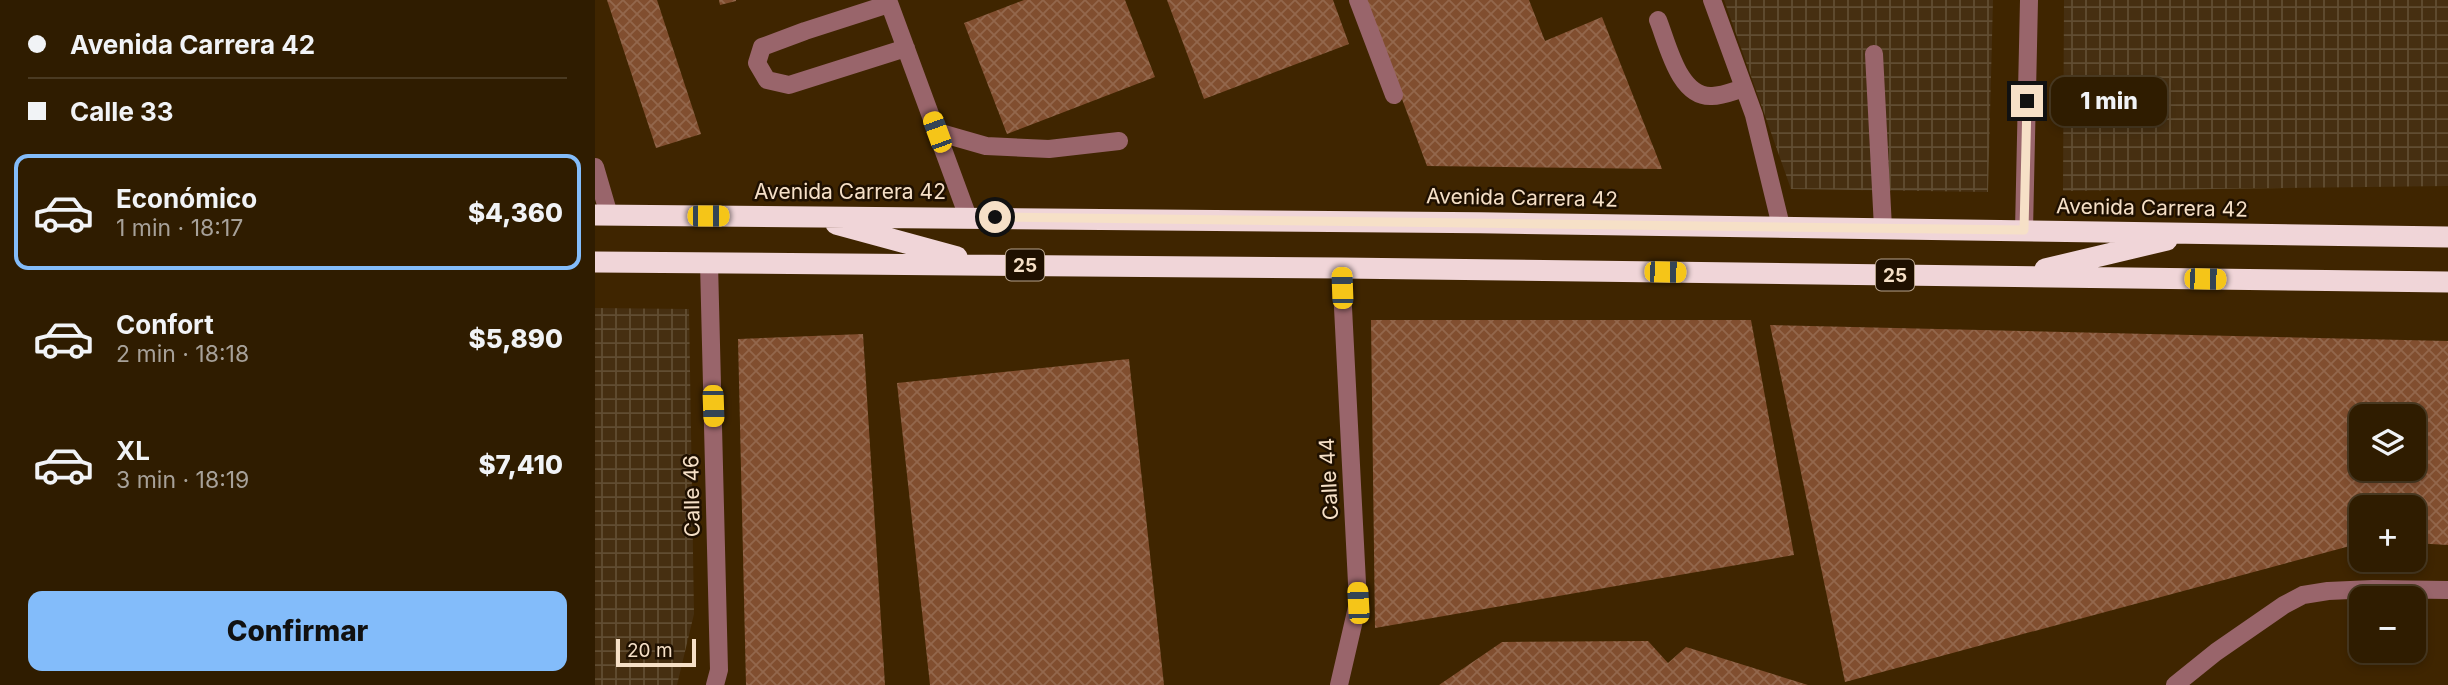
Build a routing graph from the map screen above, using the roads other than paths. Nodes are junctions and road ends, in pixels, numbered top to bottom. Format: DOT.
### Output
graph roads {
  1 [pos="1358,0"];
  2 [pos="1712,0"];
  3 [pos="2029,0"];
  4 [pos="888,2"];
  5 [pos="1658,20"];
  6 [pos="906,48"];
  7 [pos="1874,54"];
  8 [pos="1744,88"];
  9 [pos="1394,95"];
  10 [pos="937,132"];
  11 [pos="1119,141"];
  12 [pos="595,167"];
  13 [pos="602,215"];
  14 [pos="807,216"];
  15 [pos="968,217"];
  16 [pos="1781,226"];
  17 [pos="1883,228"];
  18 [pos="2024,230"];
  19 [pos="2196,233"];
  20 [pos="2448,237"];
  21 [pos="595,262"];
  22 [pos="709,263"];
  23 [pos="984,265"];
  24 [pos="1341,268"];
  25 [pos="2016,276"];
  26 [pos="2448,282"];
  27 [pos="2448,590"];
  28 [pos="715,685"];
  29 [pos="1339,685"];
  30 [pos="2175,685"];
  1 -- 9 [label="street"];
  2 -- 8 [label="street"];
  3 -- 18 [label="street"];
  4 -- 6 [label="street"];
  4 -- 6 [label="street"];
  5 -- 8 [label="street"];
  6 -- 10 [label="street"];
  7 -- 17 [label="street"];
  8 -- 16 [label="street"];
  10 -- 11 [label="street"];
  10 -- 15 [label="street"];
  12 -- 13 [label="street"];
  13 -- 14 [label="highway, Avenida Carrera 42 / 25"];
  14 -- 15 [label="highway, Avenida Carrera 42 / 25"];
  14 -- 23 [label="highway"];
  15 -- 16 [label="highway, Avenida Carrera 42 / 25"];
  16 -- 17 [label="highway, Avenida Carrera 42 / 25"];
  17 -- 18 [label="highway, Avenida Carrera 42 / 25"];
  18 -- 19 [label="highway, Avenida Carrera 42 / 25"];
  19 -- 20 [label="highway, Avenida Carrera 42 / 25"];
  19 -- 25 [label="highway"];
  21 -- 22 [label="highway, 25"];
  22 -- 23 [label="highway, 25"];
  22 -- 28 [label="street, Calle 46"];
  23 -- 24 [label="highway, 25"];
  24 -- 25 [label="highway, 25"];
  24 -- 29 [label="street, Calle 44"];
  25 -- 26 [label="highway, 25"];
  27 -- 30 [label="street"];
}
